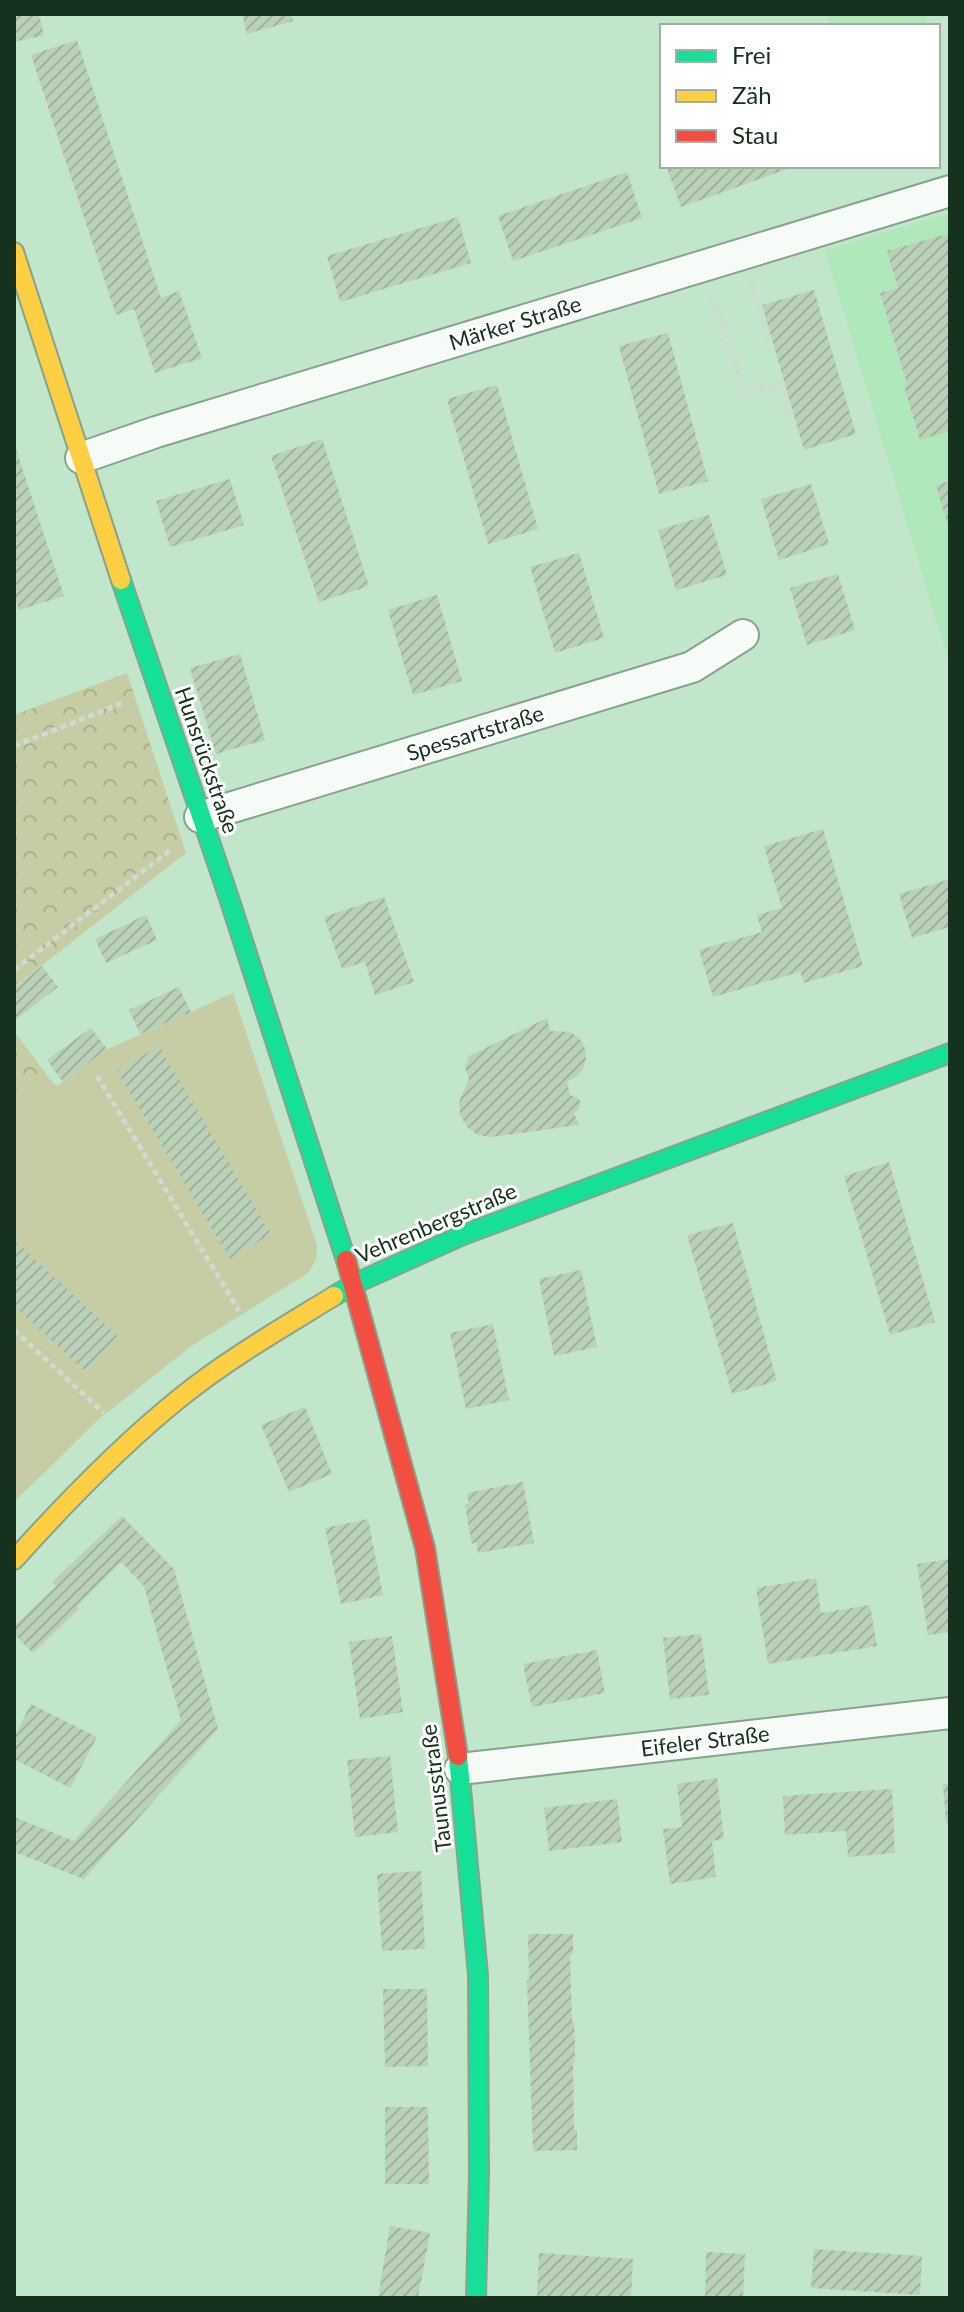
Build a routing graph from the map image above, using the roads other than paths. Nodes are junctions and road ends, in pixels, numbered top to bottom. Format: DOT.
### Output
graph roads {
  1 [pos="950,191"];
  2 [pos="14,252"];
  3 [pos="81,458"];
  4 [pos="743,635"];
  5 [pos="200,817"];
  6 [pos="950,1053"];
  7 [pos="354,1284"];
  8 [pos="14,1560"];
  9 [pos="950,1713"];
  10 [pos="460,1769"];
  11 [pos="476,2298"];
  1 -- 3 [label="street, Märker Straße"];
  2 -- 3 [label="street, Hunsrückstraße"];
  3 -- 5 [label="street, Hunsrückstraße"];
  4 -- 5 [label="street, Spessartstraße"];
  5 -- 7 [label="street, Hunsrückstraße"];
  6 -- 7 [label="street, Vehrenbergstraße"];
  7 -- 8 [label="street, Vehrenbergstraße"];
  7 -- 10 [label="street, Taunusstraße"];
  9 -- 10 [label="street, Eifeler Straße"];
  10 -- 11 [label="street, Taunusstraße"];
}
